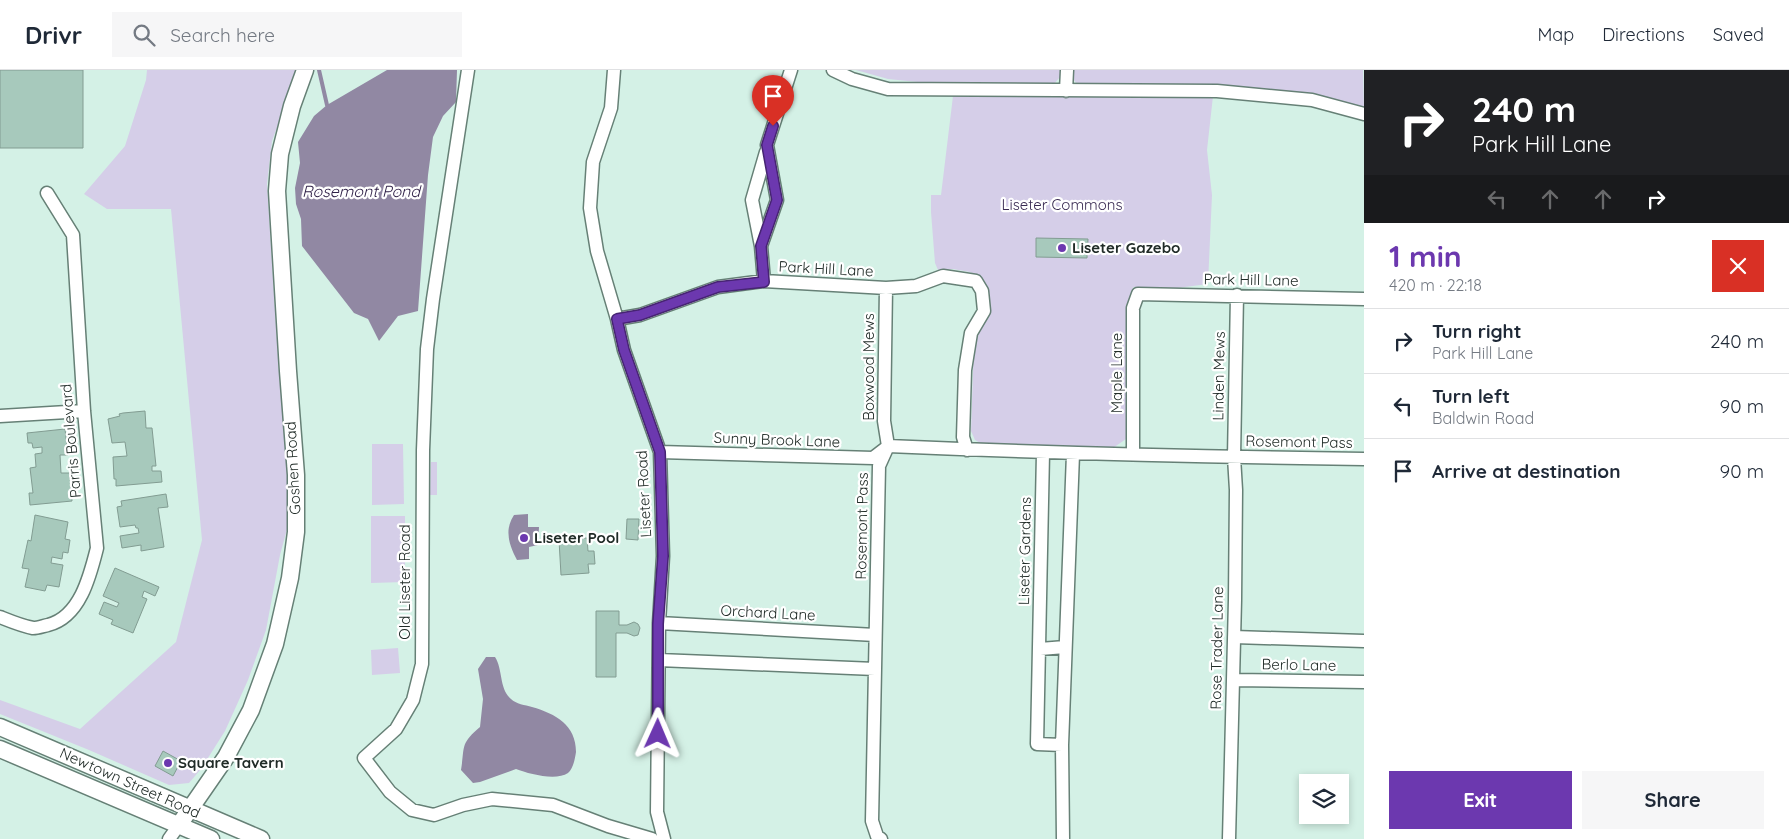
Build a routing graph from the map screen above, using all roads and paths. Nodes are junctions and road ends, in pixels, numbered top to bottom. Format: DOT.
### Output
graph roads {
  1 [pos="304,70"];
  2 [pos="468,70"];
  3 [pos="614,70"];
  4 [pos="791,70"];
  5 [pos="833,70"];
  6 [pos="1067,70"];
  7 [pos="1066,91"];
  8 [pos="1364,114"];
  9 [pos="767,146"];
  10 [pos="46,193"];
  11 [pos="761,246"];
  12 [pos="764,282"];
  13 [pos="886,288"];
  14 [pos="1138,294"];
  15 [pos="1236,295"];
  16 [pos="1364,299"];
  17 [pos="617,319"];
  18 [pos="84,411"];
  19 [pos="0,416"];
  20 [pos="888,446"];
  21 [pos="967,450"];
  22 [pos="660,452"];
  23 [pos="1043,453"];
  24 [pos="1073,454"];
  25 [pos="1133,454"];
  26 [pos="1234,458"];
  27 [pos="1364,459"];
  28 [pos="0,617"];
  29 [pos="658,624"];
  30 [pos="875,635"];
  31 [pos="1234,638"];
  32 [pos="1364,641"];
  33 [pos="1065,647"];
  34 [pos="1040,649"];
  35 [pos="659,660"];
  36 [pos="875,669"];
  37 [pos="1233,680"];
  38 [pos="1364,682"];
  39 [pos="0,727"];
  40 [pos="1062,745"];
  41 [pos="0,748"];
  42 [pos="190,810"];
  43 [pos="179,825"];
  44 [pos="169,839"];
  45 [pos="211,839"];
  46 [pos="261,839"];
  47 [pos="652,839"];
  48 [pos="664,839"];
  49 [pos="881,839"];
  50 [pos="1063,839"];
  51 [pos="1229,839"];
  1 -- 42 [label="main road, Goshen Road"];
  2 -- 47 [label="street, Old Liseter Road"];
  3 -- 17 [label="street, Liseter Road"];
  4 -- 9 [label="street"];
  5 -- 7 [label="street"];
  6 -- 7 [label="street"];
  7 -- 8 [label="street"];
  9 -- 11 [label="street"];
  9 -- 11 [label="street"];
  10 -- 18 [label="street, Parris Boulevard"];
  11 -- 12 [label="street"];
  12 -- 13 [label="street, Park Hill Lane"];
  12 -- 17 [label="street, Park Hill Lane"];
  13 -- 20 [label="street, Boxwood Mews"];
  13 -- 21 [label="street, Park Hill Lane"];
  14 -- 15 [label="street, Park Hill Lane"];
  14 -- 25 [label="street, Maple Lane"];
  15 -- 16 [label="street, Park Hill Lane"];
  15 -- 26 [label="street, Linden Mews"];
  17 -- 22 [label="street, Liseter Road"];
  18 -- 19 [label="street"];
  18 -- 28 [label="street, Parris Boulevard"];
  20 -- 21 [label="street"];
  20 -- 22 [label="street, Sunny Brook Lane"];
  20 -- 30 [label="street, Rosemont Pass"];
  21 -- 23 [label="street"];
  22 -- 29 [label="street, Liseter Road"];
  23 -- 24 [label="street"];
  23 -- 34 [label="street, Liseter Gardens"];
  24 -- 25 [label="street"];
  24 -- 33 [label="street"];
  25 -- 26 [label="street, Rosemont Pass"];
  26 -- 27 [label="street, Rosemont Pass"];
  26 -- 31 [label="street, Rose Trader Lane"];
  29 -- 30 [label="street, Orchard Lane"];
  29 -- 35 [label="street, Liseter Road"];
  30 -- 36 [label="street, Rosemont Pass"];
  31 -- 32 [label="street, Berlo Lane"];
  31 -- 37 [label="street, Rose Trader Lane"];
  33 -- 34 [label="street"];
  33 -- 40 [label="street"];
  34 -- 40 [label="street, Liseter Gardens"];
  35 -- 36 [label="street"];
  35 -- 48 [label="street, Liseter Road"];
  36 -- 49 [label="street, Rosemont Pass"];
  37 -- 38 [label="street, Berlo Lane"];
  37 -- 51 [label="street, Rose Trader Lane"];
  39 -- 42 [label="main road, Newtown Street Road"];
  40 -- 50 [label="street"];
  41 -- 43 [label="main road, Newtown Street Road"];
  42 -- 43 [label="main road, Goshen Road"];
  42 -- 46 [label="main road, Newtown Street Road"];
  43 -- 44 [label="street, Goshen Road"];
  43 -- 45 [label="main road, Newtown Street Road"];
}
